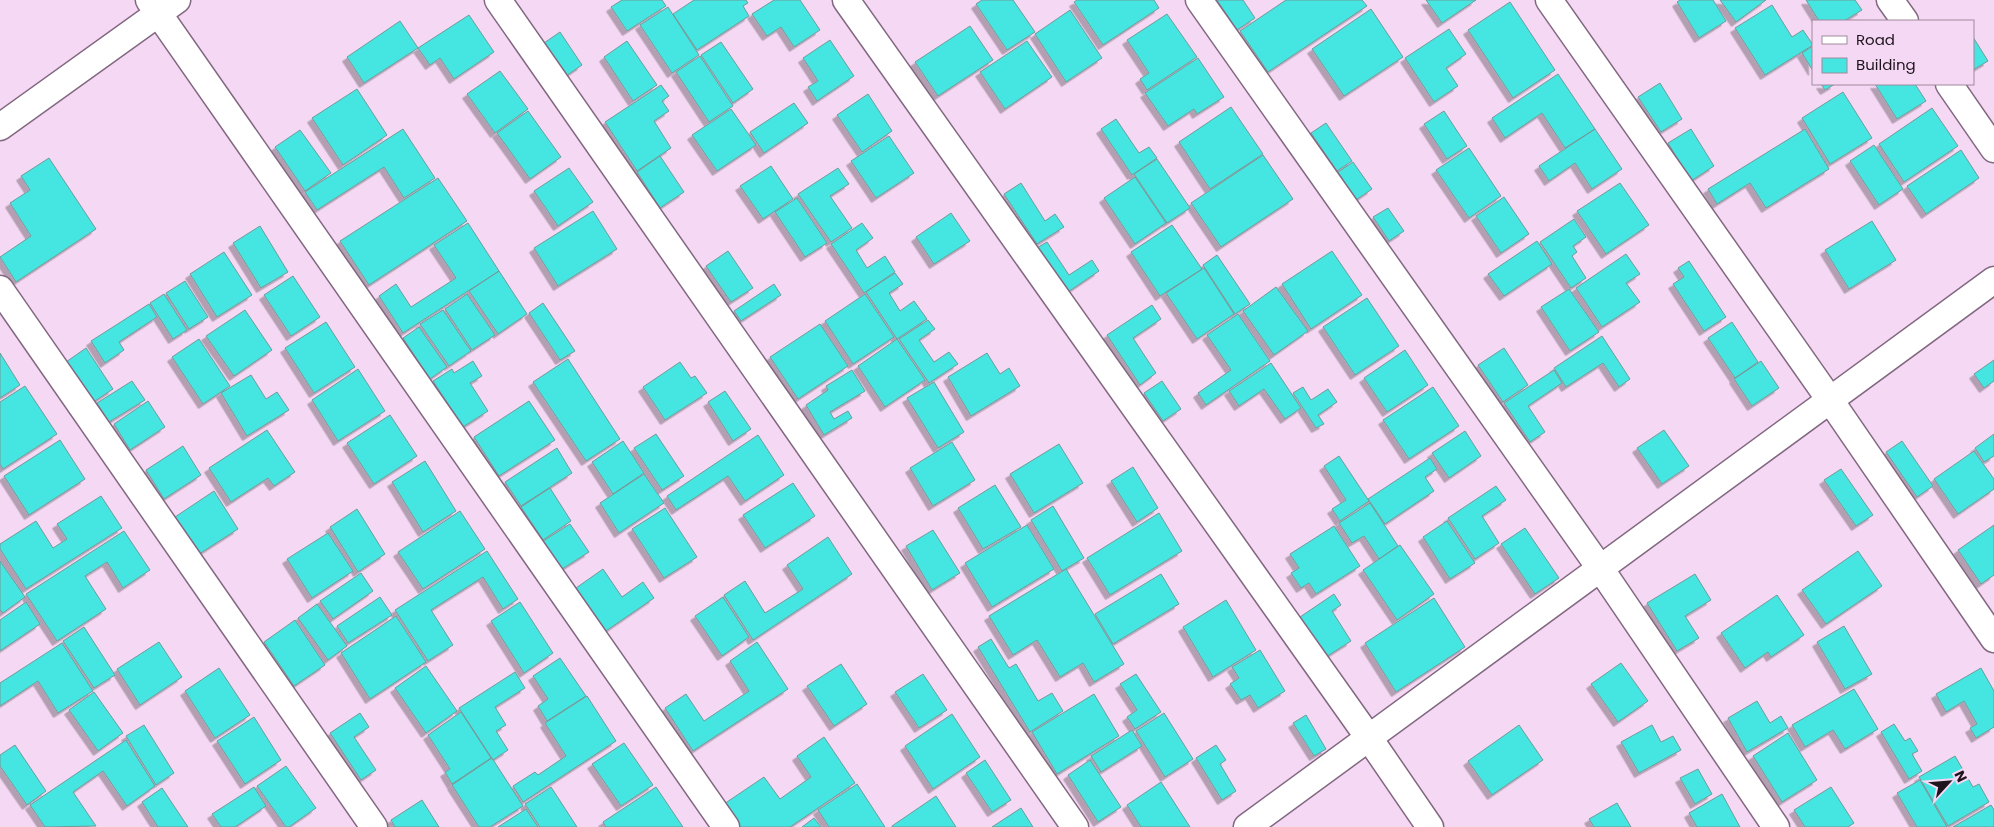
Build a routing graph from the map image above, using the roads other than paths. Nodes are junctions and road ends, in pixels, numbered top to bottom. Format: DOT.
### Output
graph roads {
  1 [pos="498,0"];
  2 [pos="846,0"];
  3 [pos="1199,0"];
  4 [pos="1550,0"];
  5 [pos="1890,0"];
  6 [pos="162,4"];
  7 [pos="1904,20"];
  8 [pos="1950,85"];
  9 [pos="0,127"];
  10 [pos="1994,149"];
  11 [pos="1994,280"];
  12 [pos="0,289"];
  13 [pos="1830,400"];
  14 [pos="1600,568"];
  15 [pos="1994,639"];
  16 [pos="1369,738"];
  17 [pos="374,827"];
  18 [pos="726,827"];
  19 [pos="1075,827"];
  20 [pos="1247,827"];
  21 [pos="1430,827"];
  22 [pos="1776,827"];
  1 -- 19 [label="street"];
  2 -- 16 [label="street"];
  3 -- 14 [label="street"];
  4 -- 13 [label="street"];
  5 -- 7 [label="street"];
  6 -- 9 [label="street"];
  6 -- 18 [label="street"];
  8 -- 10 [label="street"];
  11 -- 13 [label="street"];
  12 -- 17 [label="street"];
  13 -- 14 [label="street"];
  13 -- 15 [label="street"];
  14 -- 16 [label="street"];
  14 -- 22 [label="street"];
  16 -- 20 [label="street"];
  16 -- 21 [label="street"];
}
